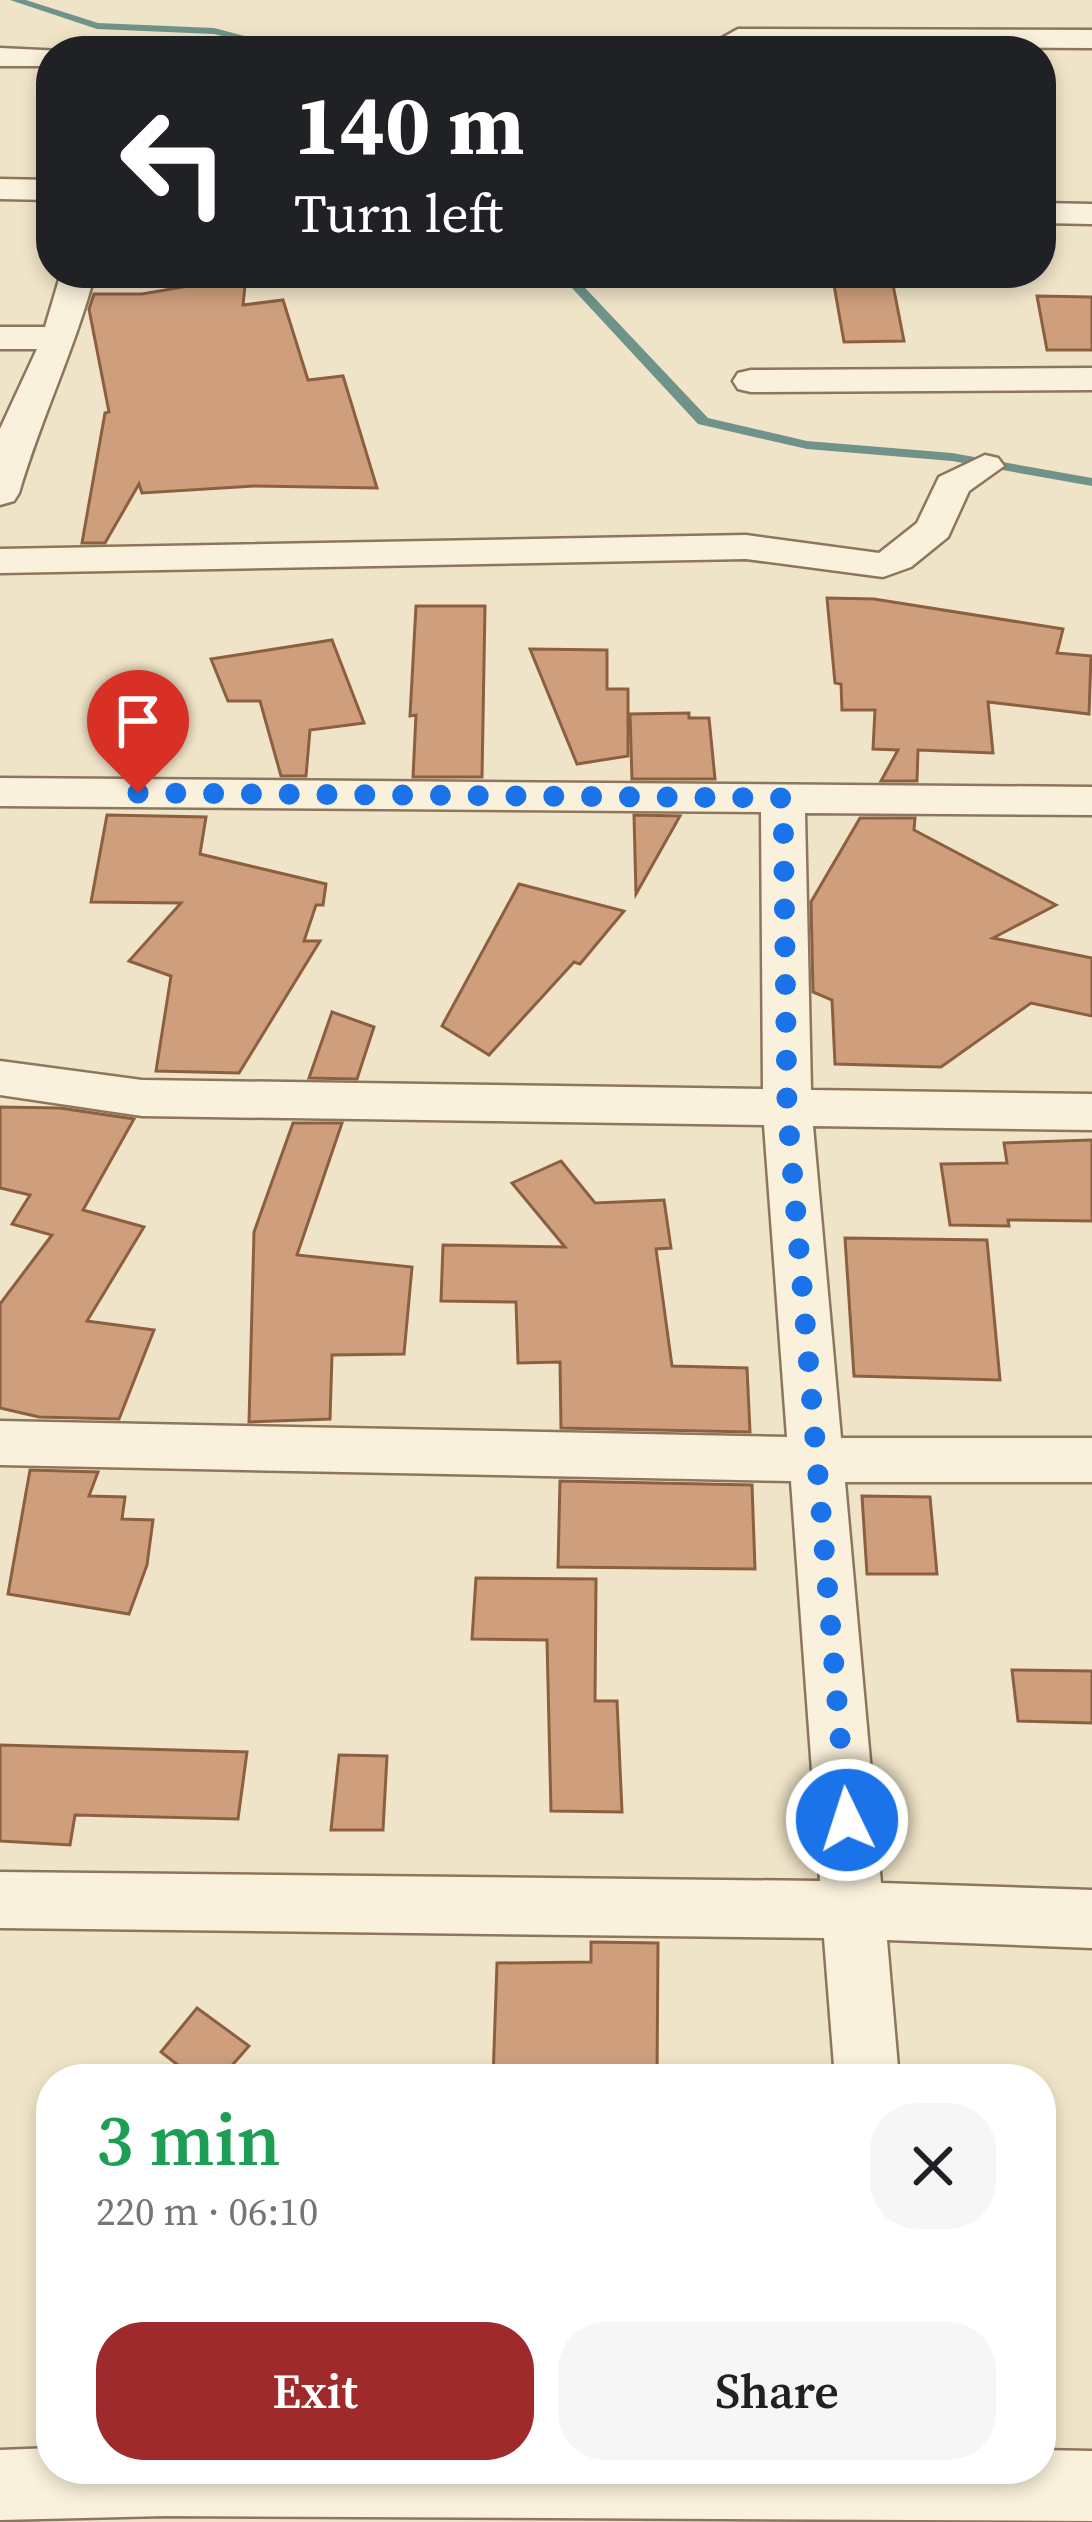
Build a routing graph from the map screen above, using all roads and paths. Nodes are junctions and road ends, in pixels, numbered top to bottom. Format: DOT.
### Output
graph roads {
  1 [pos="732,0"];
  2 [pos="738,36"];
  3 [pos="1092,39"];
  4 [pos="1056,40"];
  5 [pos="0,57"];
  6 [pos="36,57"];
  7 [pos="0,189"];
  8 [pos="36,190"];
  9 [pos="1056,213"];
  10 [pos="1092,214"];
  11 [pos="74,288"];
  12 [pos="0,338"];
  13 [pos="61,338"];
  14 [pos="1092,380"];
  15 [pos="751,381"];
  16 [pos="985,466"];
  17 [pos="0,493"];
  18 [pos="0,561"];
  19 [pos="0,791"];
  20 [pos="783,798"];
  21 [pos="1092,801"];
  22 [pos="0,1078"];
  23 [pos="787,1107"];
  24 [pos="1092,1112"];
  25 [pos="0,1443"];
  26 [pos="819,1460"];
  27 [pos="1092,1460"];
  28 [pos="0,1900"];
  29 [pos="854,1910"];
  30 [pos="1092,1919"];
  31 [pos="866,2064"];
  32 [pos="41,2484"];
  33 [pos="385,2484"];
  34 [pos="0,2485"];
  35 [pos="1092,2486"];
  36 [pos="898,2491"];
  1 -- 2 [label="street"];
  3 -- 4 [label="street"];
  5 -- 6 [label="street"];
  7 -- 8 [label="street"];
  9 -- 10 [label="street"];
  11 -- 13 [label="street"];
  12 -- 13 [label="street"];
  13 -- 17 [label="street"];
  14 -- 15 [label="street"];
  16 -- 18 [label="street"];
  19 -- 20 [label="street"];
  20 -- 21 [label="street"];
  20 -- 23 [label="street"];
  22 -- 23 [label="street"];
  23 -- 24 [label="street"];
  23 -- 26 [label="street"];
  25 -- 26 [label="street"];
  26 -- 27 [label="street"];
  26 -- 29 [label="street"];
  28 -- 29 [label="street"];
  29 -- 30 [label="street"];
  29 -- 31 [label="street"];
  32 -- 34 [label="street"];
  33 -- 36 [label="street"];
  35 -- 36 [label="street"];
}
